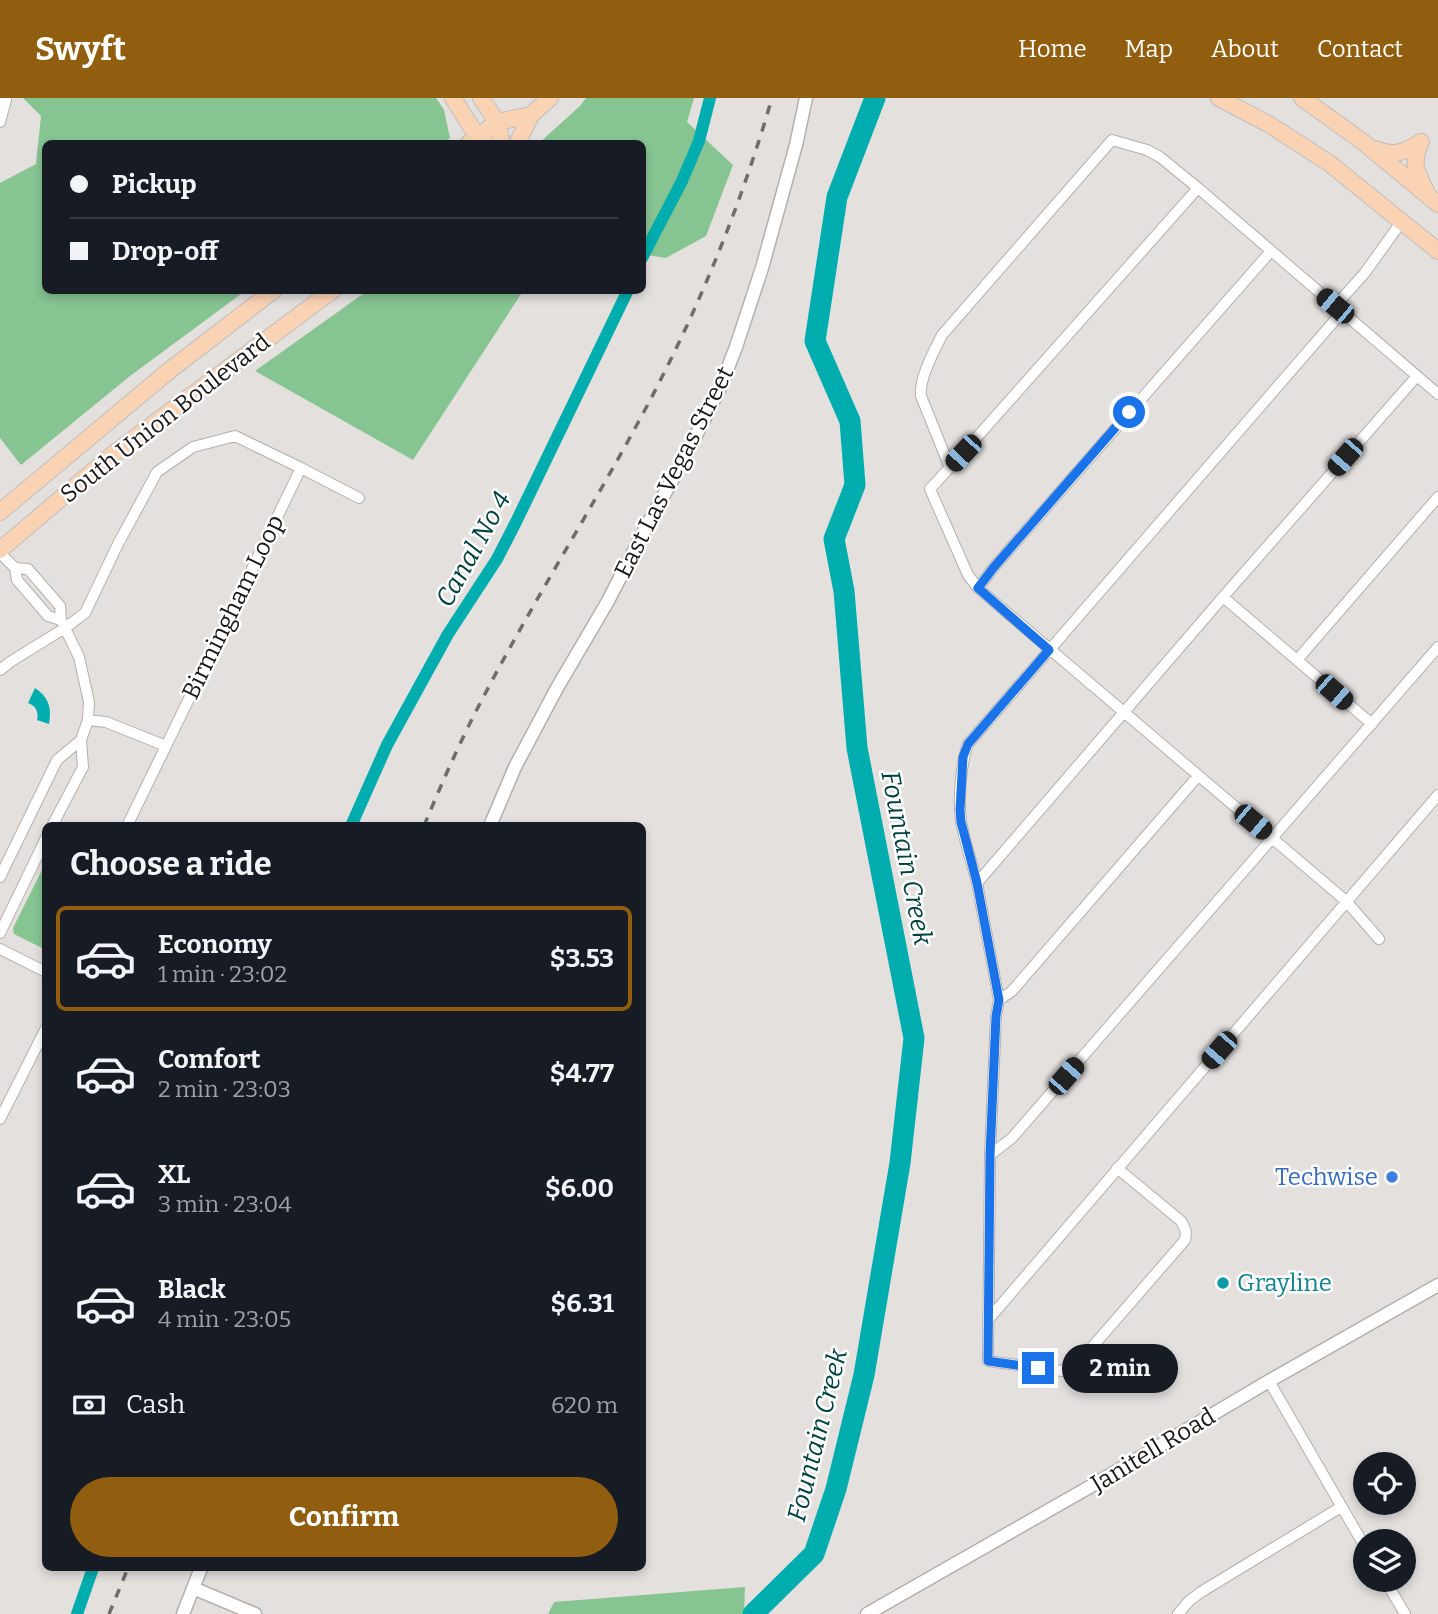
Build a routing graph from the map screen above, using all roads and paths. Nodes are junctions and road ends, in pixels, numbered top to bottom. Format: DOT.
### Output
graph roads {
  1 [pos="1,98"];
  2 [pos="453,98"];
  3 [pos="481,98"];
  4 [pos="550,98"];
  5 [pos="806,98"];
  6 [pos="1219,98"];
  7 [pos="1302,98"];
  8 [pos="531,115"];
  9 [pos="0,122"];
  10 [pos="497,122"];
  11 [pos="477,140"];
  12 [pos="479,140"];
  13 [pos="501,140"];
  14 [pos="519,140"];
  15 [pos="1363,142"];
  16 [pos="1198,188"];
  17 [pos="1433,200"];
  18 [pos="1402,221"];
  19 [pos="1271,251"];
  20 [pos="1438,251"];
  21 [pos="269,294"];
  22 [pos="328,294"];
  23 [pos="1338,309"];
  24 [pos="1417,376"];
  25 [pos="1438,394"];
  26 [pos="301,468"];
  27 [pos="950,468"];
  28 [pos="1438,497"];
  29 [pos="359,498"];
  30 [pos="0,512"];
  31 [pos="0,552"];
  32 [pos="15,568"];
  33 [pos="978,588"];
  34 [pos="1223,597"];
  35 [pos="63,624"];
  36 [pos="1438,647"];
  37 [pos="1049,650"];
  38 [pos="1297,660"];
  39 [pos="0,670"];
  40 [pos="1125,713"];
  41 [pos="88,720"];
  42 [pos="1371,724"];
  43 [pos="81,740"];
  44 [pos="166,746"];
  45 [pos="1198,776"];
  46 [pos="1438,795"];
  47 [pos="54,822"];
  48 [pos="129,822"];
  49 [pos="492,822"];
  50 [pos="1273,838"];
  51 [pos="42,846"];
  52 [pos="0,877"];
  53 [pos="977,883"];
  54 [pos="1346,901"];
  55 [pos="0,933"];
  56 [pos="1379,939"];
  57 [pos="0,949"];
  58 [pos="42,970"];
  59 [pos="999,1000"];
  60 [pos="42,1036"];
  61 [pos="0,1119"];
  62 [pos="990,1155"];
  63 [pos="1117,1168"];
  64 [pos="1438,1285"];
  65 [pos="988,1321"];
  66 [pos="1269,1381"];
  67 [pos="1341,1507"];
  68 [pos="1354,1529"];
  69 [pos="200,1571"];
  70 [pos="193,1588"];
  71 [pos="1392,1592"];
  72 [pos="183,1614"];
  73 [pos="255,1614"];
  74 [pos="867,1614"];
  75 [pos="1178,1614"];
  76 [pos="1405,1614"];
  1 -- 9 [label="street"];
  2 -- 11 [label="main road"];
  3 -- 10 [label="main road"];
  4 -- 8 [label="main road"];
  5 -- 49 [label="street, East Las Vegas Street"];
  6 -- 18 [label="main road"];
  7 -- 15 [label="main road"];
  8 -- 10 [label="main road"];
  8 -- 14 [label="main road"];
  10 -- 12 [label="main road"];
  10 -- 13 [label="main road"];
  15 -- 17 [label="main road"];
  15 -- 17 [label="main road"];
  16 -- 19 [label="street"];
  16 -- 27 [label="street"];
  16 -- 27 [label="street"];
  18 -- 20 [label="main road"];
  18 -- 23 [label="street"];
  19 -- 23 [label="street"];
  19 -- 33 [label="street"];
  21 -- 30 [label="main road, South Union Boulevard"];
  22 -- 31 [label="main road, South Union Boulevard"];
  23 -- 24 [label="street"];
  23 -- 37 [label="street"];
  24 -- 25 [label="street"];
  24 -- 34 [label="street"];
  26 -- 29 [label="street"];
  26 -- 35 [label="street"];
  26 -- 44 [label="street, Birmingham Loop"];
  27 -- 33 [label="street"];
  28 -- 38 [label="street"];
  31 -- 32 [label="street"];
  32 -- 35 [label="street"];
  32 -- 35 [label="street"];
  33 -- 37 [label="street"];
  34 -- 38 [label="street"];
  34 -- 40 [label="street"];
  35 -- 39 [label="street"];
  35 -- 41 [label="street"];
  36 -- 42 [label="street"];
  37 -- 40 [label="street"];
  37 -- 53 [label="street"];
  38 -- 42 [label="street"];
  40 -- 45 [label="street"];
  40 -- 53 [label="street"];
  41 -- 43 [label="street"];
  41 -- 44 [label="street"];
  42 -- 50 [label="street"];
  43 -- 47 [label="street"];
  43 -- 52 [label="street"];
  44 -- 48 [label="street, Birmingham Loop"];
  45 -- 50 [label="street"];
  45 -- 59 [label="street"];
  46 -- 54 [label="street"];
  50 -- 54 [label="street"];
  50 -- 62 [label="street"];
  51 -- 55 [label="street"];
  53 -- 59 [label="street"];
  54 -- 56 [label="street"];
  54 -- 63 [label="street"];
  57 -- 58 [label="street"];
  59 -- 62 [label="street"];
  60 -- 61 [label="street"];
  62 -- 65 [label="street"];
  63 -- 65 [label="street"];
  63 -- 65 [label="street"];
  64 -- 66 [label="street, Janitell Road"];
  66 -- 67 [label="street"];
  66 -- 74 [label="street, Janitell Road"];
  67 -- 68 [label="street"];
  67 -- 75 [label="street"];
  69 -- 70 [label="street"];
  70 -- 72 [label="street"];
  70 -- 73 [label="street"];
  71 -- 76 [label="street"];
}
